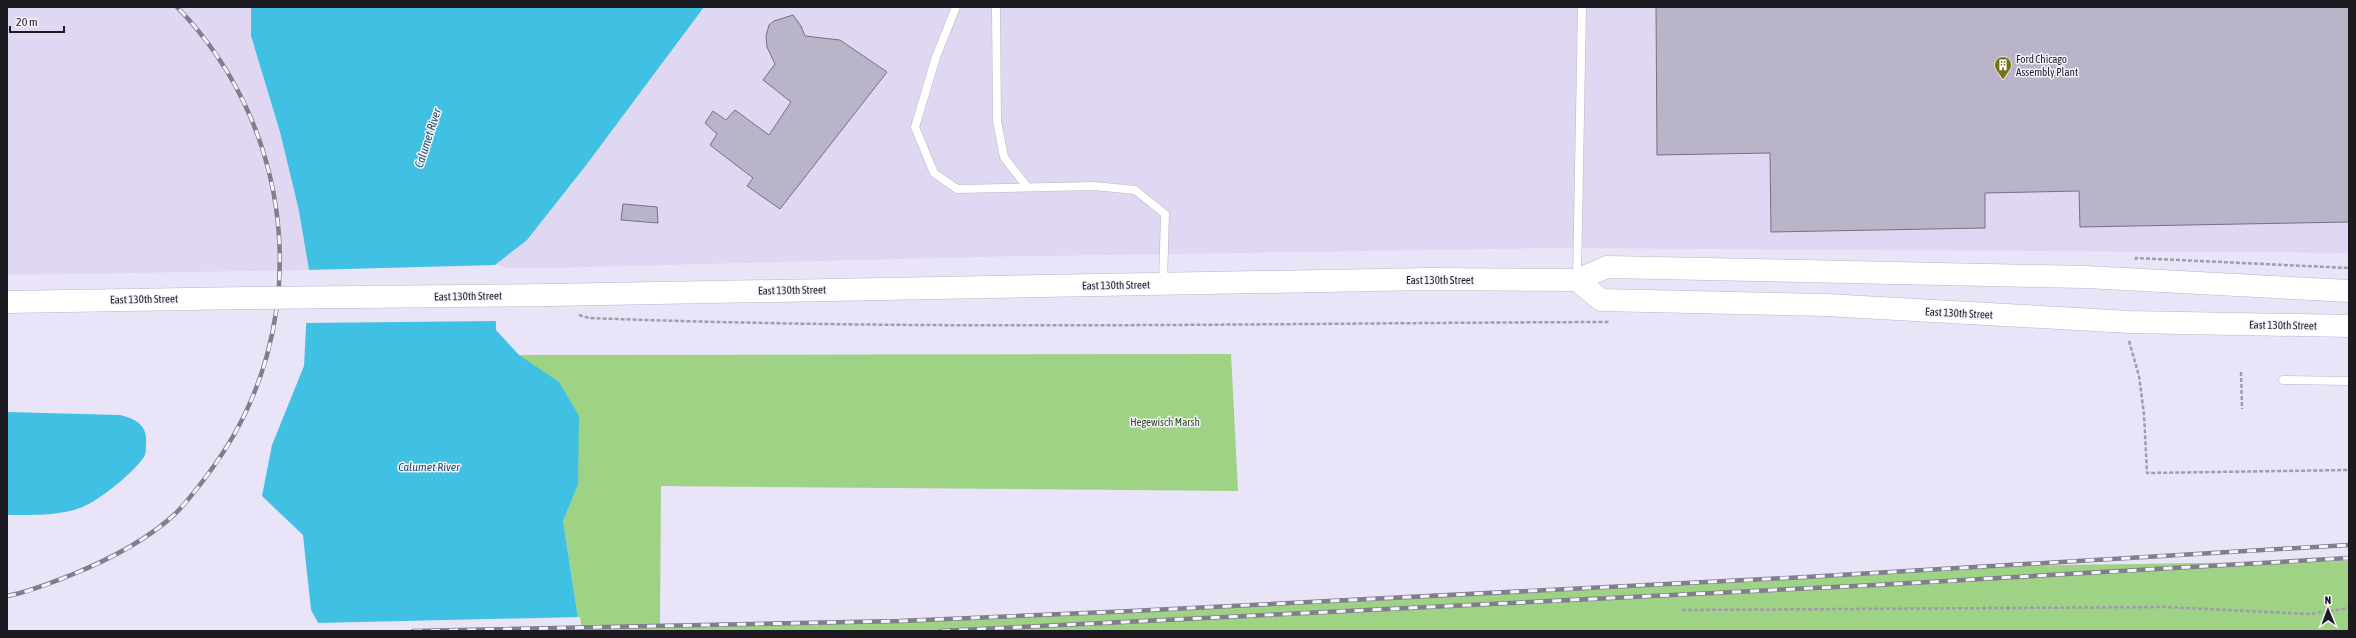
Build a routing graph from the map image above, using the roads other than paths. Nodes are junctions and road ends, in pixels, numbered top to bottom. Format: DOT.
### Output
graph roads {
  1 [pos="956,7"];
  2 [pos="996,7"];
  3 [pos="1582,7"];
  4 [pos="1027,187"];
  5 [pos="1577,280"];
  6 [pos="1163,284"];
  7 [pos="2349,290"];
  8 [pos="7,302"];
  9 [pos="2349,326"];
  10 [pos="2283,380"];
  11 [pos="2349,381"];
  1 -- 4 [label="lane"];
  2 -- 4 [label="lane"];
  3 -- 5 [label="lane"];
  4 -- 6 [label="lane"];
  5 -- 6 [label="main road, East 130th Street"];
  5 -- 7 [label="main road, East 130th Street"];
  5 -- 9 [label="main road, East 130th Street"];
  6 -- 8 [label="main road, East 130th Street, bridge"];
  10 -- 11 [label="lane"];
}
